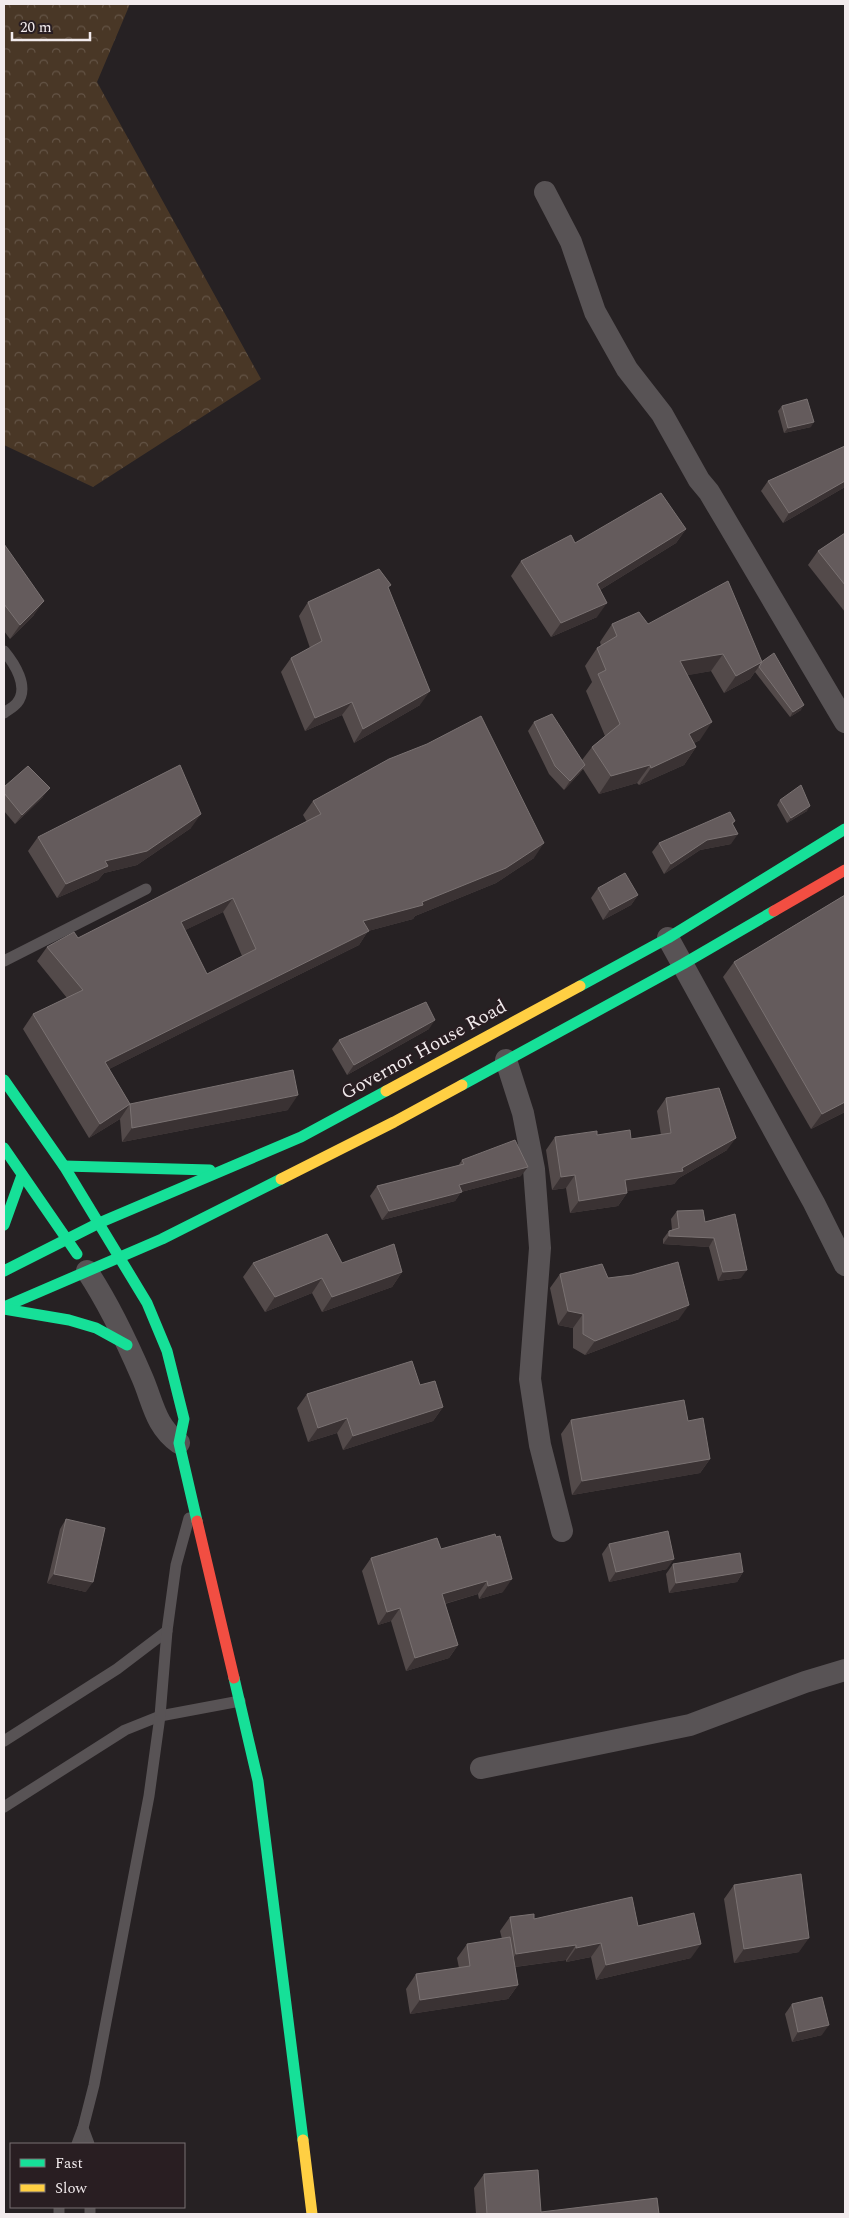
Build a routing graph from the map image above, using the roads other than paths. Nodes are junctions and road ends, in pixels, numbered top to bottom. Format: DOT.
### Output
graph roads {
  1 [pos="545,192"];
  2 [pos="4,651"];
  3 [pos="4,713"];
  4 [pos="845,722"];
  5 [pos="845,829"];
  6 [pos="845,870"];
  7 [pos="146,889"];
  8 [pos="668,938"];
  9 [pos="4,961"];
  10 [pos="683,964"];
  11 [pos="506,1060"];
  12 [pos="4,1080"];
  13 [pos="4,1148"];
  14 [pos="64,1166"];
  15 [pos="219,1171"];
  16 [pos="22,1175"];
  17 [pos="99,1223"];
  18 [pos="4,1225"];
  19 [pos="68,1240"];
  20 [pos="119,1256"];
  21 [pos="845,1265"];
  22 [pos="4,1270"];
  23 [pos="87,1271"];
  24 [pos="4,1308"];
  25 [pos="127,1345"];
  26 [pos="179,1443"];
  27 [pos="194,1501"];
  28 [pos="562,1531"];
  29 [pos="167,1631"];
  30 [pos="845,1670"];
  31 [pos="240,1701"];
  32 [pos="160,1716"];
  33 [pos="4,1742"];
  34 [pos="481,1768"];
  35 [pos="4,1807"];
  36 [pos="83,2128"];
  37 [pos="77,2143"];
  38 [pos="89,2143"];
  39 [pos="312,2214"];
  1 -- 4 [label="street"];
  2 -- 3 [label="lane"];
  5 -- 8 [label="main road, Governor House Road"];
  6 -- 10 [label="main road"];
  7 -- 9 [label="lane"];
  8 -- 10 [label="street"];
  8 -- 15 [label="main road, Governor House Road"];
  10 -- 11 [label="main road"];
  10 -- 21 [label="street"];
  11 -- 20 [label="main road"];
  11 -- 28 [label="street"];
  12 -- 14 [label="main road"];
  13 -- 16 [label="main road"];
  14 -- 15 [label="main road"];
  14 -- 17 [label="main road"];
  15 -- 17 [label="main road, Governor House Road"];
  16 -- 18 [label="main road"];
  16 -- 19 [label="main road"];
  17 -- 19 [label="main road, Governor House Road"];
  17 -- 20 [label="main road"];
  19 -- 22 [label="main road, Governor House Road"];
  19 -- 23 [label="main road"];
  20 -- 23 [label="main road"];
  20 -- 26 [label="main road"];
  23 -- 24 [label="main road"];
  23 -- 25 [label="street"];
  24 -- 25 [label="main road"];
  25 -- 26 [label="street"];
  26 -- 27 [label="main road"];
  27 -- 29 [label="lane"];
  27 -- 31 [label="main road"];
  29 -- 32 [label="lane"];
  29 -- 33 [label="lane"];
  30 -- 34 [label="street"];
  31 -- 32 [label="lane"];
  31 -- 39 [label="main road"];
  32 -- 35 [label="lane"];
  32 -- 36 [label="lane"];
  36 -- 37 [label="lane"];
  36 -- 38 [label="lane"];
}
